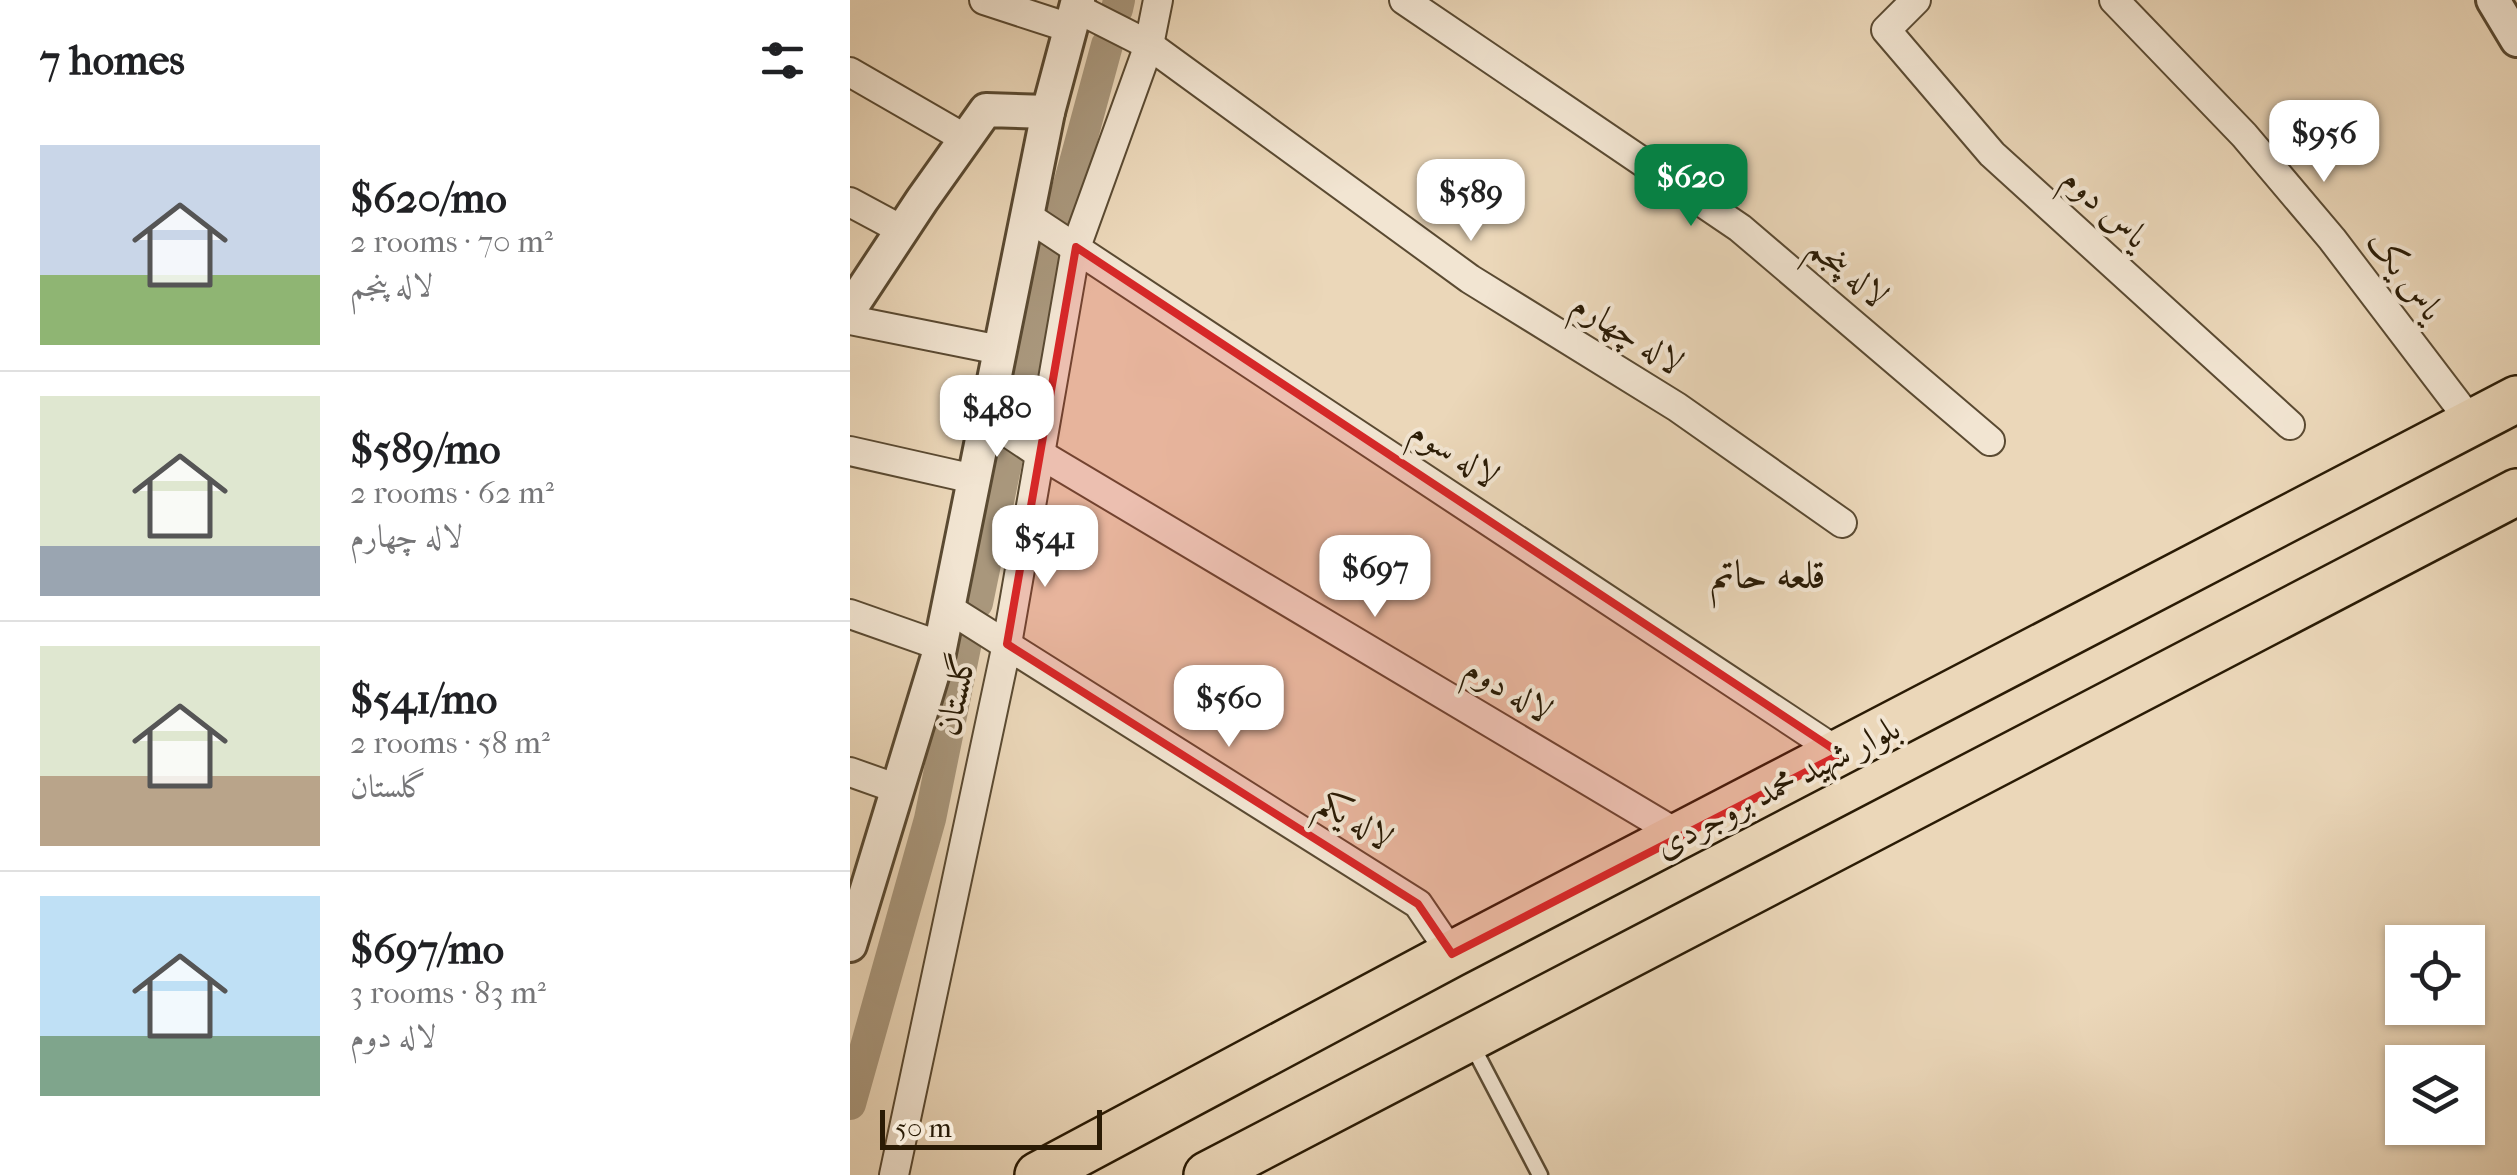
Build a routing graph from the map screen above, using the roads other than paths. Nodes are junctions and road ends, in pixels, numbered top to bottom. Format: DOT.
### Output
graph roads {
  1 [pos="984,0"];
  2 [pos="1158,0"];
  3 [pos="1404,0"];
  4 [pos="1916,0"];
  5 [pos="2114,0"];
  6 [pos="2492,0"];
  7 [pos="1075,12"];
  8 [pos="2517,40"];
  9 [pos="1150,44"];
  10 [pos="850,72"];
  11 [pos="1048,112"];
  12 [pos="966,139"];
  13 [pos="850,202"];
  14 [pos="1027,216"];
  15 [pos="902,230"];
  16 [pos="1076,247"];
  17 [pos="850,309"];
  18 [pos="850,320"];
  19 [pos="1000,350"];
  20 [pos="2517,400"];
  21 [pos="986,418"];
  22 [pos="2472,423"];
  23 [pos="2290,425"];
  24 [pos="1990,441"];
  25 [pos="850,451"];
  26 [pos="1040,454"];
  27 [pos="974,478"];
  28 [pos="2517,492"];
  29 [pos="1842,522"];
  30 [pos="948,608"];
  31 [pos="850,614"];
  32 [pos="1007,644"];
  33 [pos="941,646"];
  34 [pos="1841,754"];
  35 [pos="850,772"];
  36 [pos="898,789"];
  37 [pos="1681,836"];
  38 [pos="850,945"];
  39 [pos="1452,954"];
  40 [pos="1470,1040"];
  41 [pos="894,1175"];
  42 [pos="1038,1175"];
  43 [pos="1207,1175"];
  44 [pos="1540,1175"];
  1 -- 7 [label="street, لاله چهارم"];
  2 -- 9 [label="street, گلستان"];
  3 -- 24 [label="street, لاله پنجم"];
  4 -- 23 [label="street, یاس دوم"];
  5 -- 22 [label="street, یاس یک"];
  6 -- 8 [label="street"];
  7 -- 9 [label="street, لاله چهارم"];
  7 -- 11 [label="street, گلستان"];
  9 -- 16 [label="street, گلستان"];
  9 -- 29 [label="street, لاله چهارم"];
  10 -- 12 [label="street"];
  11 -- 12 [label="street"];
  11 -- 14 [label="street, گلستان"];
  12 -- 15 [label="street"];
  13 -- 15 [label="street"];
  14 -- 16 [label="street, لاله سوم"];
  14 -- 19 [label="street, گلستان"];
  15 -- 17 [label="street"];
  16 -- 26 [label="street, گلستان"];
  16 -- 34 [label="street, لاله سوم"];
  18 -- 19 [label="street"];
  19 -- 21 [label="street, گلستان"];
  20 -- 22 [label="highway, بلوار شهید محمد بروجردی"];
  21 -- 26 [label="street, لاله دوم"];
  21 -- 27 [label="street, گلستان"];
  22 -- 34 [label="highway, بلوار شهید محمد بروجردی"];
  25 -- 27 [label="street"];
  26 -- 32 [label="street, گلستان"];
  26 -- 37 [label="street, لاله دوم"];
  27 -- 30 [label="street, گلستان"];
  28 -- 40 [label="highway"];
  30 -- 32 [label="street, لاله یکم"];
  30 -- 33 [label="street, گلستان"];
  31 -- 33 [label="street"];
  32 -- 39 [label="street, لاله یکم"];
  32 -- 41 [label="street, گلستان"];
  33 -- 36 [label="street, گلستان"];
  34 -- 37 [label="highway, بلوار شهید محمد بروجردی"];
  35 -- 36 [label="street"];
  36 -- 38 [label="street, گلستان"];
  37 -- 39 [label="highway, بلوار شهید محمد بروجردی"];
  39 -- 42 [label="highway, بلوار شهید محمد بروجردی"];
  40 -- 43 [label="highway"];
  40 -- 44 [label="lane"];
}
